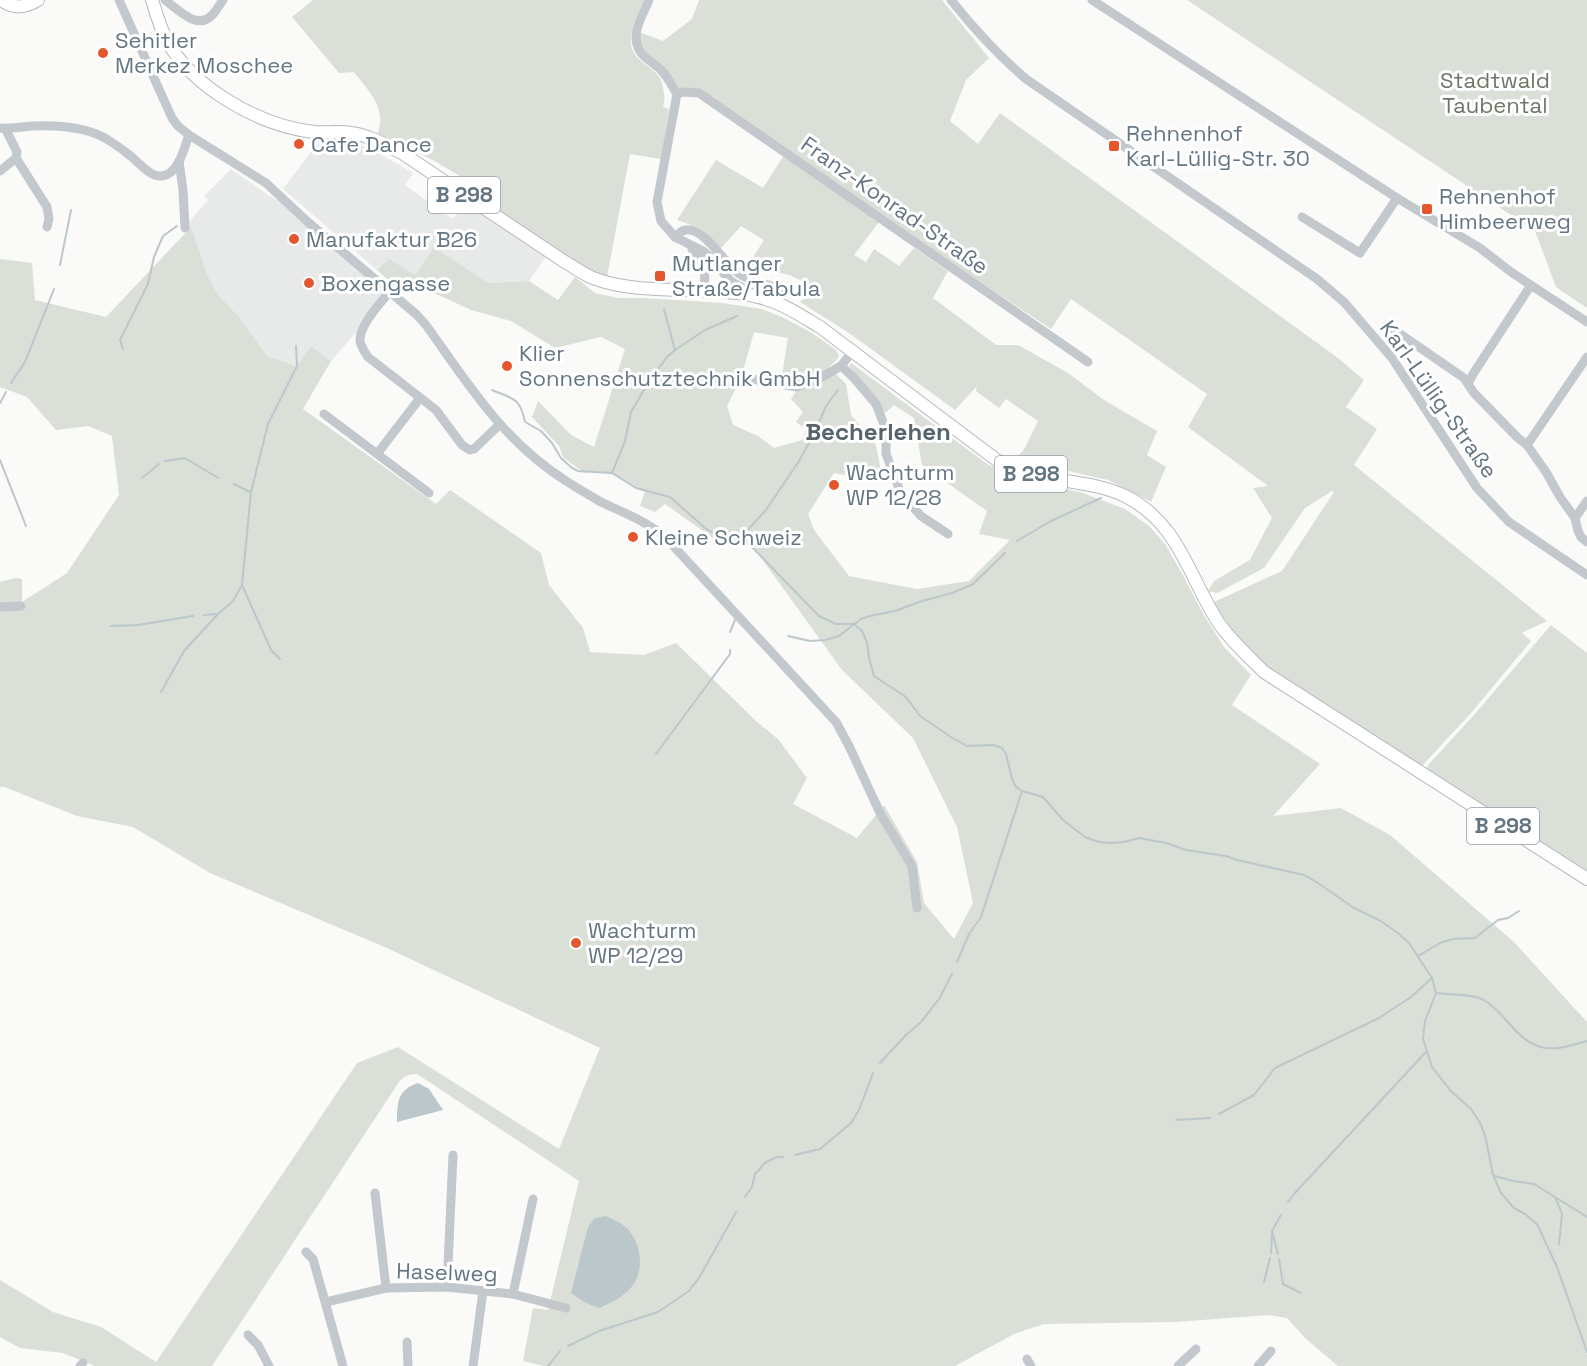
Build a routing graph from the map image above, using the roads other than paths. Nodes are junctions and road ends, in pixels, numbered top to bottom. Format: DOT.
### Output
graph roads {
  1 [pos="38,0"];
  2 [pos="119,0"];
  3 [pos="152,0"];
  4 [pos="165,0"];
  5 [pos="223,0"];
  6 [pos="649,0"];
  7 [pos="951,0"];
  8 [pos="1092,0"];
  9 [pos="3,6"];
  10 [pos="677,94"];
  11 [pos="2,128"];
  12 [pos="189,135"];
  13 [pos="16,158"];
  14 [pos="179,160"];
  15 [pos="0,171"];
  16 [pos="1397,198"];
  17 [pos="1302,217"];
  18 [pos="47,227"];
  19 [pos="185,228"];
  20 [pos="675,237"];
  21 [pos="689,245"];
  22 [pos="719,266"];
  23 [pos="1531,285"];
  24 [pos="782,289"];
  25 [pos="390,291"];
  26 [pos="710,291"];
  27 [pos="759,297"];
  28 [pos="1587,322"];
  29 [pos="1387,325"];
  30 [pos="852,352"];
  31 [pos="1587,357"];
  32 [pos="1088,362"];
  33 [pos="841,366"];
  34 [pos="752,379"];
  35 [pos="1468,384"];
  36 [pos="420,398"];
  37 [pos="324,414"];
  38 [pos="499,425"];
  39 [pos="1527,445"];
  40 [pos="377,454"];
  41 [pos="429,493"];
  42 [pos="1587,501"];
  43 [pos="1575,519"];
  44 [pos="948,534"];
  45 [pos="1587,542"];
  46 [pos="1587,575"];
  47 [pos="21,606"];
  48 [pos="0,607"];
  49 [pos="1587,879"];
  50 [pos="918,908"];
  51 [pos="453,1155"];
  52 [pos="375,1193"];
  53 [pos="533,1199"];
  54 [pos="306,1252"];
  55 [pos="447,1287"];
  56 [pos="386,1288"];
  57 [pos="483,1292"];
  58 [pos="513,1294"];
  59 [pos="326,1302"];
  60 [pos="566,1308"];
  61 [pos="248,1335"];
  62 [pos="407,1342"];
  63 [pos="1196,1349"];
  64 [pos="1271,1351"];
  65 [pos="269,1366"];
  66 [pos="343,1366"];
  67 [pos="408,1366"];
  68 [pos="473,1366"];
  69 [pos="1178,1366"];
  70 [pos="1258,1366"];
  1 -- 9 [label="main road"];
  2 -- 12 [label="street"];
  3 -- 26 [label="main road, B 298"];
  4 -- 5 [label="street"];
  6 -- 10 [label="street"];
  7 -- 46 [label="street, Karl-Lüllig-Straße"];
  8 -- 16 [label="street"];
  10 -- 20 [label="street"];
  10 -- 32 [label="street, Franz-Konrad-Straße"];
  11 -- 13 [label="street"];
  11 -- 14 [label="street"];
  12 -- 14 [label="street"];
  12 -- 25 [label="street"];
  13 -- 15 [label="street"];
  13 -- 18 [label="street"];
  14 -- 19 [label="street"];
  16 -- 17 [label="street"];
  16 -- 23 [label="street"];
  20 -- 21 [label="street"];
  20 -- 24 [label="street"];
  21 -- 22 [label="street"];
  21 -- 26 [label="street"];
  22 -- 26 [label="street"];
  22 -- 27 [label="street"];
  23 -- 28 [label="street"];
  23 -- 35 [label="street"];
  25 -- 36 [label="street"];
  25 -- 38 [label="street"];
  26 -- 27 [label="main road, B 298"];
  27 -- 30 [label="main road, B 298"];
  29 -- 35 [label="street"];
  30 -- 33 [label="street"];
  30 -- 49 [label="main road, B 298"];
  31 -- 39 [label="street"];
  33 -- 34 [label="street"];
  33 -- 44 [label="street"];
  35 -- 39 [label="street"];
  36 -- 38 [label="street"];
  36 -- 40 [label="street"];
  37 -- 40 [label="street"];
  38 -- 50 [label="street"];
  39 -- 43 [label="street"];
  40 -- 41 [label="street"];
  42 -- 43 [label="street"];
  43 -- 45 [label="street"];
  47 -- 48 [label="street"];
  51 -- 55 [label="street"];
  52 -- 56 [label="street"];
  53 -- 58 [label="street"];
  54 -- 59 [label="street"];
  55 -- 56 [label="street, Haselweg"];
  55 -- 57 [label="street, Haselweg"];
  56 -- 59 [label="street, Haselweg"];
  57 -- 58 [label="street, Haselweg"];
  57 -- 68 [label="street"];
  58 -- 60 [label="street, Haselweg"];
  59 -- 66 [label="street"];
  61 -- 65 [label="street"];
  62 -- 67 [label="street"];
  63 -- 69 [label="street"];
  64 -- 70 [label="street"];
}
